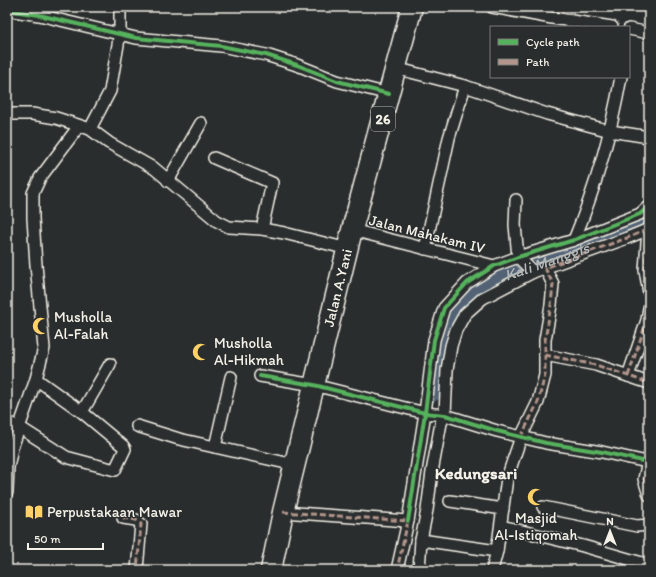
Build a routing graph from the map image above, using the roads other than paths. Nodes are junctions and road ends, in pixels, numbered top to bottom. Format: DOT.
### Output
graph roads {
  1 [pos="120,7"];
  2 [pos="412,7"];
  3 [pos="492,7"];
  4 [pos="7,10"];
  5 [pos="605,26"];
  6 [pos="630,30"];
  7 [pos="120,33"];
  8 [pos="649,33"];
  9 [pos="395,68"];
  10 [pos="621,78"];
  11 [pos="465,86"];
  12 [pos="389,94"];
  13 [pos="7,114"];
  14 [pos="201,123"];
  15 [pos="85,128"];
  16 [pos="610,131"];
  17 [pos="649,137"];
  18 [pos="214,158"];
  19 [pos="168,181"];
  20 [pos="516,200"];
  21 [pos="649,206"];
  22 [pos="262,229"];
  23 [pos="648,229"];
  24 [pos="350,240"];
  25 [pos="574,240"];
  26 [pos="425,249"];
  27 [pos="518,257"];
  28 [pos="494,266"];
  29 [pos="546,268"];
  30 [pos="532,271"];
  31 [pos="649,293"];
  32 [pos="649,308"];
  33 [pos="545,355"];
  34 [pos="110,364"];
  35 [pos="260,376"];
  36 [pos="628,376"];
  37 [pos="231,377"];
  38 [pos="36,379"];
  39 [pos="649,383"];
  40 [pos="314,385"];
  41 [pos="82,412"];
  42 [pos="434,414"];
  43 [pos="7,422"];
  44 [pos="137,426"];
  45 [pos="19,427"];
  46 [pos="521,437"];
  47 [pos="215,448"];
  48 [pos="648,460"];
  49 [pos="295,466"];
  50 [pos="7,492"];
  51 [pos="649,496"];
  52 [pos="450,501"];
  53 [pos="543,507"];
  54 [pos="503,509"];
  55 [pos="283,512"];
  56 [pos="123,518"];
  57 [pos="408,521"];
  58 [pos="649,525"];
  59 [pos="501,526"];
  60 [pos="421,540"];
  61 [pos="497,550"];
  62 [pos="649,565"];
  63 [pos="137,570"];
  64 [pos="271,570"];
  65 [pos="397,570"];
  66 [pos="419,570"];
  67 [pos="492,570"];
  1 -- 7 [label="street"];
  2 -- 9 [label="highway, Jalan A.Yani / 26"];
  3 -- 5 [label="street"];
  4 -- 7 [label="street"];
  6 -- 8 [label="street"];
  7 -- 12 [label="street"];
  7 -- 15 [label="street"];
  9 -- 11 [label="street"];
  9 -- 12 [label="highway, Jalan A.Yani / 26"];
  10 -- 16 [label="street"];
  11 -- 16 [label="street"];
  11 -- 26 [label="street"];
  12 -- 24 [label="highway, Jalan A.Yani / 26"];
  13 -- 15 [label="street, Jalan Mahakam IV"];
  14 -- 19 [label="street"];
  15 -- 19 [label="street, Jalan Mahakam IV"];
  15 -- 38 [label="street"];
  16 -- 17 [label="street"];
  16 -- 25 [label="street"];
  18 -- 22 [label="street"];
  19 -- 22 [label="street, Jalan Mahakam IV"];
  20 -- 27 [label="street"];
  21 -- 25 [label="street"];
  22 -- 24 [label="street, Jalan Mahakam IV"];
  23 -- 29 [label="street"];
  23 -- 31 [label="street"];
  24 -- 26 [label="street, Jalan Mahakam IV"];
  24 -- 40 [label="highway, Jalan A.Yani / 26"];
  25 -- 27 [label="street"];
  26 -- 28 [label="street, Jalan Mahakam IV"];
  27 -- 28 [label="street"];
  27 -- 30 [label="street"];
  28 -- 42 [label="street"];
  29 -- 30 [label="street"];
  29 -- 33 [label="street"];
  30 -- 42 [label="street"];
  32 -- 36 [label="street"];
  33 -- 36 [label="street"];
  33 -- 46 [label="street"];
  34 -- 41 [label="street"];
  35 -- 40 [label="street"];
  36 -- 39 [label="street"];
  37 -- 47 [label="street"];
  38 -- 41 [label="street"];
  38 -- 45 [label="street"];
  40 -- 42 [label="street"];
  40 -- 49 [label="highway, Jalan A.Yani / 26"];
  41 -- 45 [label="street"];
  42 -- 46 [label="street"];
  42 -- 57 [label="street"];
  42 -- 60 [label="street"];
  43 -- 45 [label="street"];
  44 -- 47 [label="street"];
  45 -- 50 [label="street"];
  46 -- 48 [label="street"];
  46 -- 54 [label="street"];
  47 -- 49 [label="street"];
  48 -- 51 [label="street"];
  49 -- 55 [label="highway, Jalan A.Yani / 26"];
  52 -- 54 [label="street"];
  53 -- 58 [label="street"];
  54 -- 59 [label="street"];
  55 -- 57 [label="street"];
  55 -- 64 [label="highway, Jalan A.Yani / 26"];
  56 -- 63 [label="street"];
  57 -- 65 [label="street"];
  59 -- 61 [label="street"];
  59 -- 62 [label="street"];
  60 -- 61 [label="street"];
  60 -- 66 [label="street"];
  61 -- 67 [label="street"];
}
